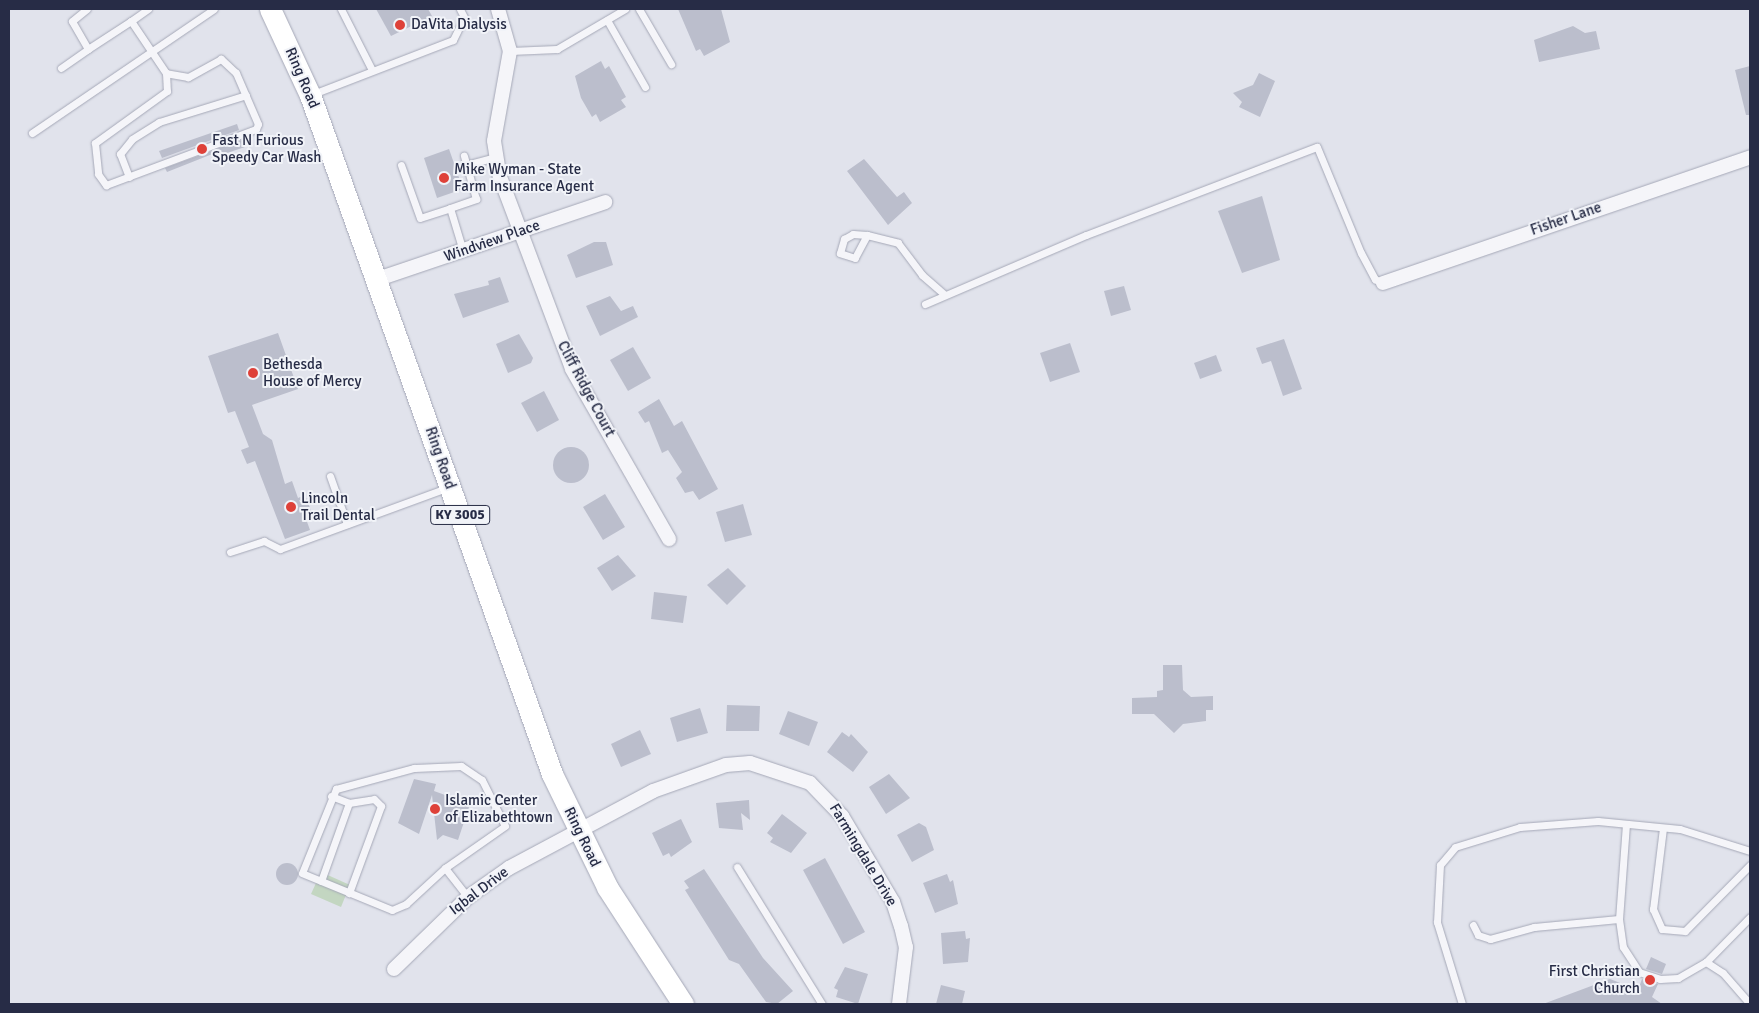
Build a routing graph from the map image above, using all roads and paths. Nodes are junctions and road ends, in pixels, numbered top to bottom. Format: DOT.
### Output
graph roads {
  1 [pos="87,9"];
  2 [pos="148,9"];
  3 [pos="214,9"];
  4 [pos="270,9"];
  5 [pos="341,9"];
  6 [pos="460,9"];
  7 [pos="498,9"];
  8 [pos="623,9"];
  9 [pos="640,9"];
  10 [pos="606,20"];
  11 [pos="131,21"];
  12 [pos="88,49"];
  13 [pos="151,51"];
  14 [pos="510,51"];
  15 [pos="671,64"];
  16 [pos="61,68"];
  17 [pos="372,70"];
  18 [pos="166,73"];
  19 [pos="645,87"];
  20 [pos="310,94"];
  21 [pos="246,95"];
  22 [pos="32,133"];
  23 [pos="464,156"];
  24 [pos="496,157"];
  25 [pos="1750,157"];
  26 [pos="400,165"];
  27 [pos="466,165"];
  28 [pos="129,177"];
  29 [pos="605,202"];
  30 [pos="450,208"];
  31 [pos="521,231"];
  32 [pos="867,235"];
  33 [pos="463,251"];
  34 [pos="378,279"];
  35 [pos="1384,283"];
  36 [pos="943,293"];
  37 [pos="925,304"];
  38 [pos="330,476"];
  39 [pos="450,487"];
  40 [pos="347,524"];
  41 [pos="669,540"];
  42 [pos="230,552"];
  43 [pos="331,796"];
  44 [pos="349,803"];
  45 [pos="1626,824"];
  46 [pos="1663,828"];
  47 [pos="576,830"];
  48 [pos="1750,852"];
  49 [pos="1750,864"];
  50 [pos="737,867"];
  51 [pos="445,868"];
  52 [pos="321,881"];
  53 [pos="349,893"];
  54 [pos="468,897"];
  55 [pos="1750,917"];
  56 [pos="1619,919"];
  57 [pos="1473,925"];
  58 [pos="1706,962"];
  59 [pos="394,969"];
  60 [pos="683,1004"];
  61 [pos="822,1004"];
  62 [pos="899,1004"];
  63 [pos="1462,1004"];
  64 [pos="1750,1004"];
  1 -- 12 [label="lane"];
  2 -- 11 [label="lane"];
  3 -- 13 [label="lane"];
  4 -- 20 [label="main road, Ring Road / KY 3005"];
  5 -- 17 [label="lane"];
  6 -- 17 [label="lane"];
  7 -- 14 [label="street"];
  8 -- 10 [label="lane"];
  9 -- 15 [label="lane"];
  10 -- 14 [label="lane"];
  10 -- 19 [label="lane"];
  11 -- 12 [label="lane"];
  11 -- 13 [label="lane"];
  12 -- 16 [label="lane"];
  13 -- 18 [label="lane"];
  13 -- 22 [label="lane"];
  14 -- 24 [label="street, Cliff Ridge Court"];
  17 -- 20 [label="lane"];
  18 -- 21 [label="lane"];
  18 -- 28 [label="lane"];
  20 -- 34 [label="main road, Ring Road / KY 3005"];
  21 -- 28 [label="lane"];
  21 -- 28 [label="lane"];
  23 -- 27 [label="lane"];
  24 -- 27 [label="lane"];
  24 -- 31 [label="street, Cliff Ridge Court"];
  25 -- 35 [label="street, Fisher Lane"];
  26 -- 30 [label="lane"];
  27 -- 30 [label="lane"];
  29 -- 31 [label="street, Windview Place"];
  30 -- 33 [label="lane"];
  31 -- 33 [label="street, Windview Place"];
  31 -- 41 [label="street, Cliff Ridge Court"];
  32 -- 36 [label="lane"];
  33 -- 34 [label="street, Windview Place"];
  34 -- 39 [label="main road, Ring Road / KY 3005"];
  35 -- 36 [label="lane"];
  36 -- 37 [label="lane"];
  38 -- 40 [label="lane"];
  39 -- 40 [label="lane"];
  39 -- 47 [label="main road, Ring Road / KY 3005"];
  40 -- 42 [label="lane"];
  43 -- 44 [label="lane"];
  43 -- 51 [label="lane"];
  43 -- 52 [label="lane"];
  44 -- 52 [label="lane"];
  44 -- 53 [label="lane"];
  45 -- 46 [label="lane"];
  45 -- 56 [label="lane"];
  45 -- 63 [label="lane"];
  46 -- 48 [label="lane"];
  46 -- 49 [label="lane"];
  47 -- 54 [label="street, Iqbal Drive"];
  47 -- 60 [label="main road, Ring Road / KY 3005"];
  47 -- 62 [label="street, Farmingdale Drive"];
  50 -- 61 [label="lane"];
  51 -- 53 [label="lane"];
  51 -- 54 [label="lane"];
  52 -- 53 [label="lane"];
  54 -- 59 [label="street, Iqbal Drive"];
  55 -- 58 [label="lane"];
  56 -- 57 [label="lane"];
  56 -- 58 [label="lane"];
  58 -- 64 [label="lane"];
}
